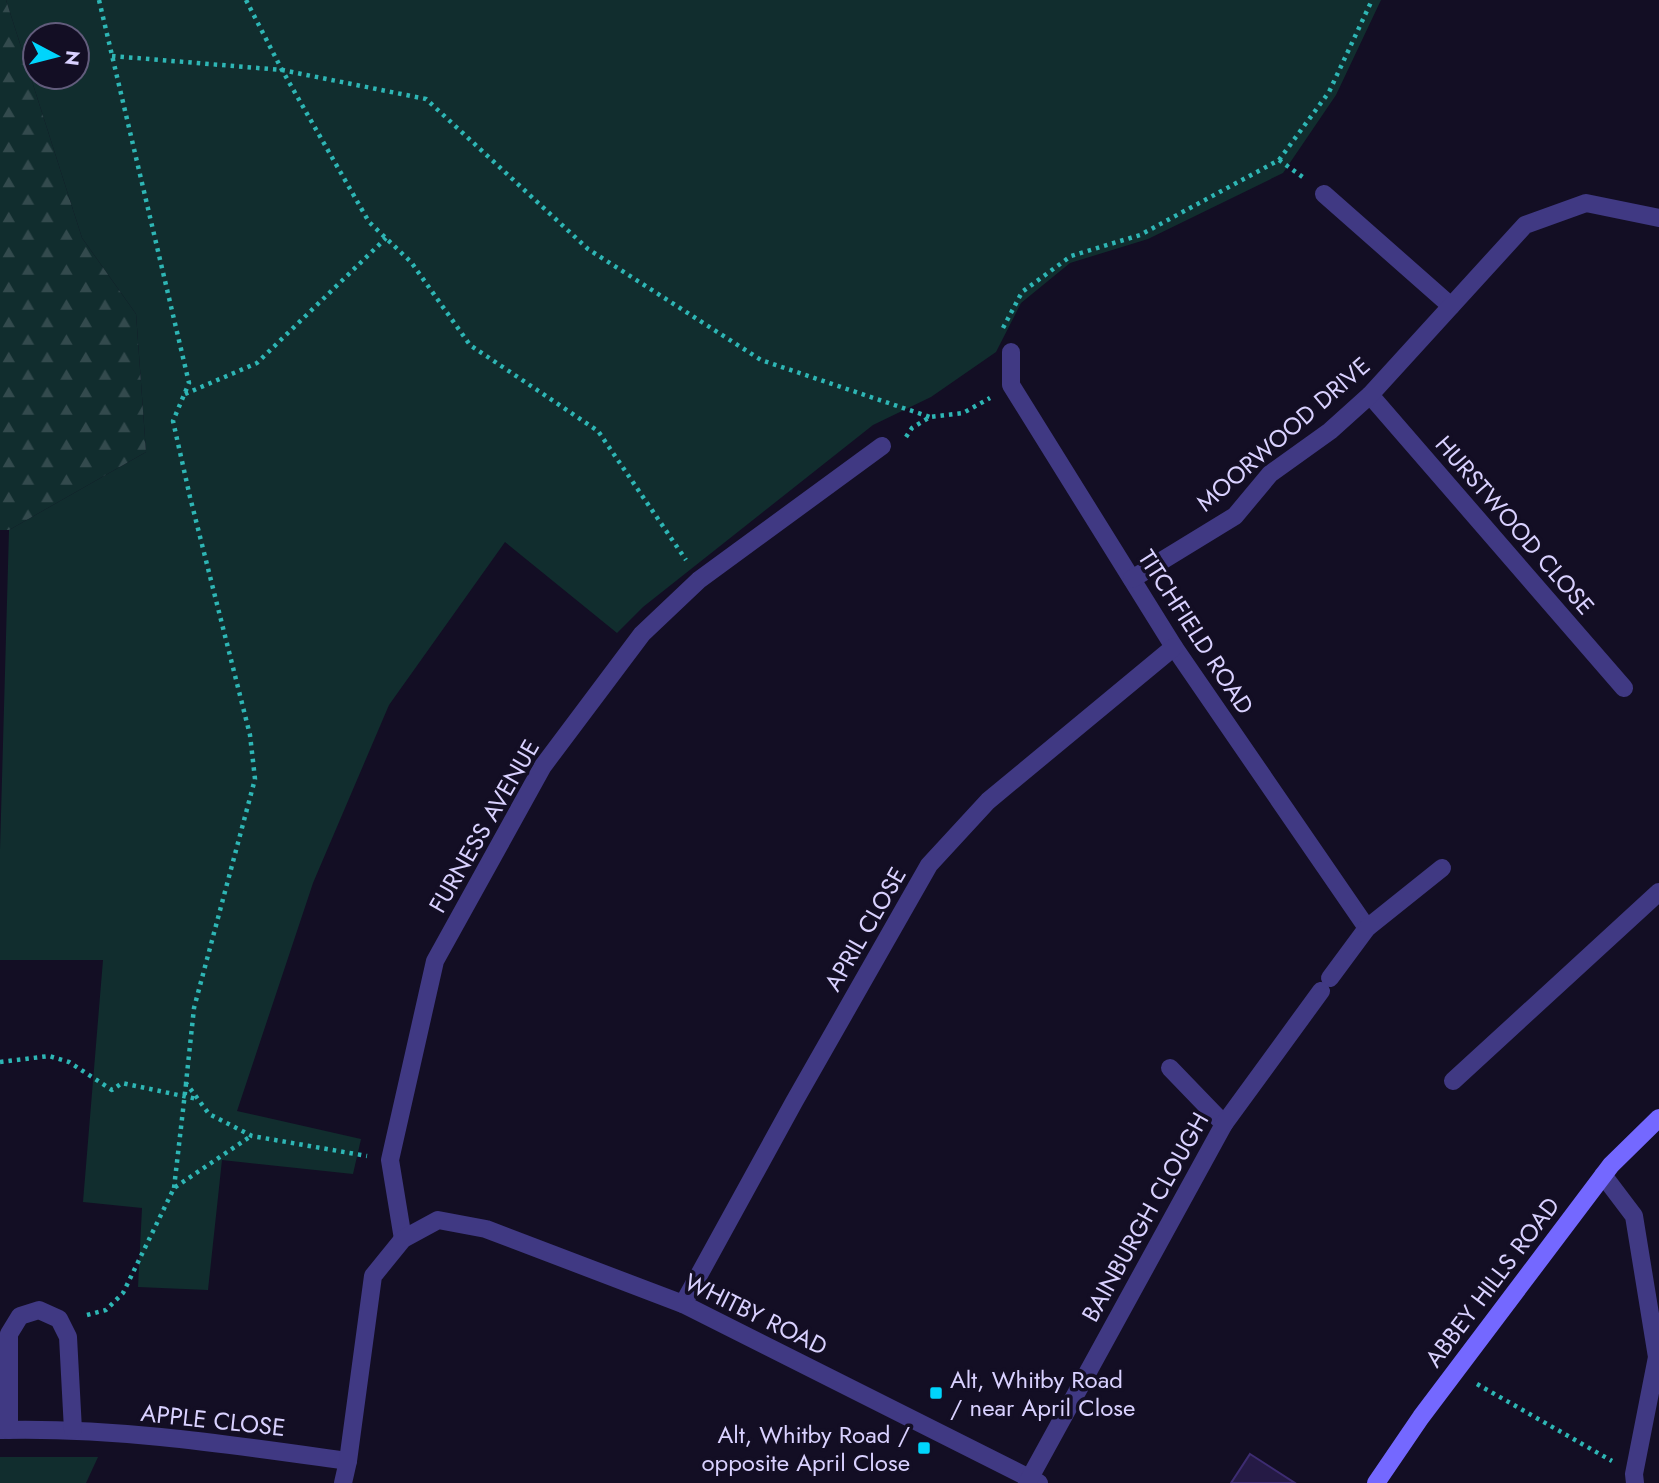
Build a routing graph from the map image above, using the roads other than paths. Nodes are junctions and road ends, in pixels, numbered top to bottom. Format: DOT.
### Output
graph roads {
  1 [pos="1324,194"];
  2 [pos="1659,218"];
  3 [pos="1451,306"];
  4 [pos="1011,352"];
  5 [pos="1370,395"];
  6 [pos="882,446"];
  7 [pos="1132,579"];
  8 [pos="1174,647"];
  9 [pos="1624,688"];
  10 [pos="1442,867"];
  11 [pos="1659,892"];
  12 [pos="1367,928"];
  13 [pos="1170,1068"];
  14 [pos="1453,1081"];
  15 [pos="1659,1118"];
  16 [pos="1224,1124"];
  17 [pos="1603,1175"];
  18 [pos="404,1239"];
  19 [pos="683,1304"];
  20 [pos="4,1430"];
  21 [pos="73,1430"];
  22 [pos="348,1461"];
  23 [pos="1634,1478"];
  24 [pos="1032,1481"];
  25 [pos="343,1483"];
  26 [pos="1376,1483"];
  1 -- 3 [label="street"];
  2 -- 3 [label="street, MOORWOOD DRIVE"];
  3 -- 5 [label="street, MOORWOOD DRIVE"];
  4 -- 7 [label="street, TITCHFIELD ROAD"];
  5 -- 7 [label="street, MOORWOOD DRIVE"];
  5 -- 9 [label="street, HURSTWOOD CLOSE"];
  6 -- 18 [label="street, FURNESS AVENUE"];
  7 -- 8 [label="street, TITCHFIELD ROAD"];
  8 -- 12 [label="street, TITCHFIELD ROAD"];
  8 -- 19 [label="street, APRIL CLOSE"];
  10 -- 12 [label="street, BAINBURGH CLOUGH"];
  11 -- 14 [label="street"];
  12 -- 16 [label="street, BAINBURGH CLOUGH"];
  13 -- 16 [label="street"];
  15 -- 17 [label="main road, ABBEY HILLS ROAD"];
  16 -- 24 [label="street, BAINBURGH CLOUGH"];
  17 -- 23 [label="street"];
  17 -- 26 [label="main road, ABBEY HILLS ROAD"];
  18 -- 19 [label="street, WHITBY ROAD"];
  18 -- 22 [label="street"];
  19 -- 24 [label="street, WHITBY ROAD"];
  20 -- 21 [label="street, APPLE CLOSE"];
  20 -- 21 [label="street, APPLE CLOSE"];
  21 -- 22 [label="street, APPLE CLOSE"];
  22 -- 25 [label="street"];
}
